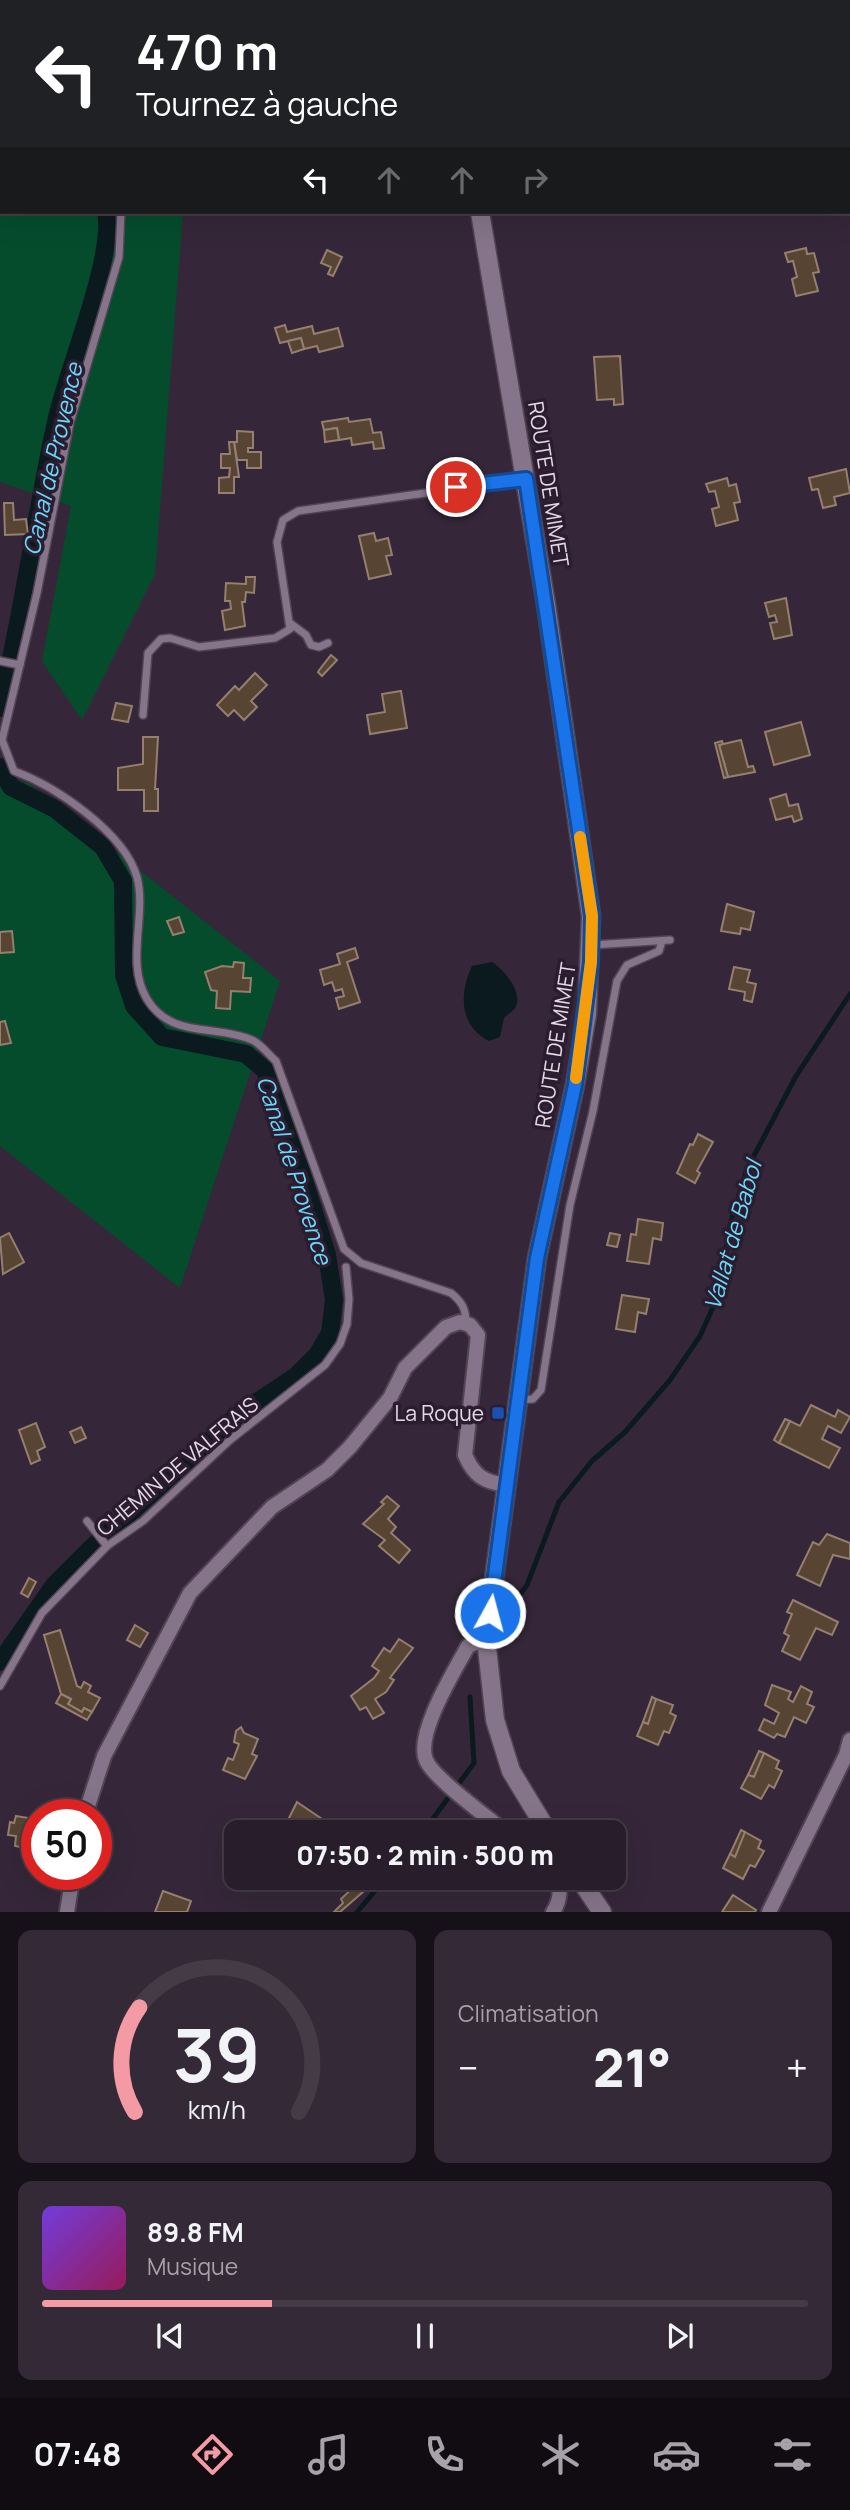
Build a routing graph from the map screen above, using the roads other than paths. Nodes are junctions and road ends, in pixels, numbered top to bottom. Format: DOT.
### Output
graph roads {
  1 [pos="121,214"];
  2 [pos="480,214"];
  3 [pos="526,479"];
  4 [pos="290,623"];
  5 [pos="328,643"];
  6 [pos="0,662"];
  7 [pos="20,665"];
  8 [pos="143,715"];
  9 [pos="591,945"];
  10 [pos="346,1267"];
  11 [pos="466,1323"];
  12 [pos="517,1400"];
  13 [pos="506,1485"];
  14 [pos="87,1521"];
  15 [pos="107,1545"];
  16 [pos="486,1639"];
  17 [pos="0,1686"];
  18 [pos="850,1740"];
  19 [pos="848,1756"];
  20 [pos="90,1799"];
  21 [pos="492,1820"];
  22 [pos="541,1820"];
  23 [pos="70,1890"];
  24 [pos="559,1890"];
  25 [pos="587,1890"];
  26 [pos="67,1912"];
  27 [pos="553,1912"];
  28 [pos="602,1912"];
  29 [pos="769,1912"];
  1 -- 7 [label="lane"];
  2 -- 3 [label="main road, ROUTE DE MIMET"];
  3 -- 4 [label="lane"];
  3 -- 9 [label="main road, ROUTE DE MIMET"];
  4 -- 5 [label="lane"];
  4 -- 8 [label="lane"];
  6 -- 7 [label="lane"];
  7 -- 11 [label="lane"];
  9 -- 12 [label="main road, ROUTE DE MIMET"];
  9 -- 12 [label="lane"];
  10 -- 15 [label="lane, CHEMIN DE VALFRAIS"];
  11 -- 13 [label="street"];
  11 -- 20 [label="street"];
  12 -- 13 [label="main road, ROUTE DE MIMET"];
  13 -- 16 [label="main road, ROUTE DE MIMET"];
  14 -- 15 [label="lane"];
  15 -- 17 [label="lane, CHEMIN DE VALFRAIS"];
  16 -- 21 [label="street"];
  16 -- 22 [label="main road, ROUTE DE MIMET"];
  18 -- 19 [label="street"];
  19 -- 29 [label="street"];
  23 -- 26 [label="street"];
  24 -- 27 [label="street"];
  25 -- 28 [label="main road"];
}
